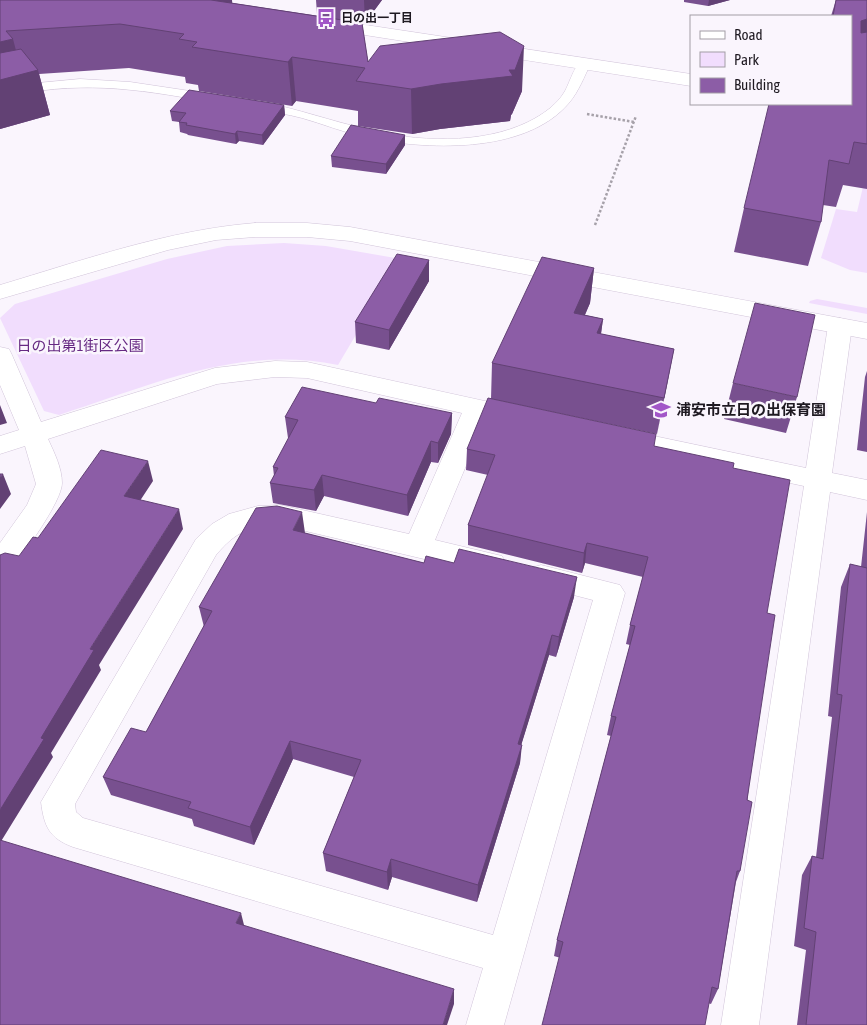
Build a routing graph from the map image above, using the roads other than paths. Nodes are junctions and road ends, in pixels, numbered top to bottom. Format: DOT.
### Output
graph roads {
  1 [pos="310,22"];
  2 [pos="585,63"];
  3 [pos="690,80"];
  4 [pos="0,94"];
  5 [pos="226,100"];
  6 [pos="245,104"];
  7 [pos="0,292"];
  8 [pos="854,328"];
  9 [pos="0,355"];
  10 [pos="477,408"];
  11 [pos="545,422"];
  12 [pos="594,433"];
  13 [pos="33,434"];
  14 [pos="0,445"];
  15 [pos="818,480"];
  16 [pos="867,490"];
  17 [pos="418,546"];
  18 [pos="0,565"];
  19 [pos="505,956"];
  20 [pos="485,1025"];
  21 [pos="740,1025"];
  1 -- 2 [label="street"];
  2 -- 3 [label="street"];
  2 -- 6 [label="lane"];
  4 -- 5 [label="lane"];
  7 -- 8 [label="street"];
  8 -- 15 [label="street"];
  9 -- 13 [label="street"];
  10 -- 11 [label="street"];
  10 -- 13 [label="street"];
  10 -- 17 [label="street"];
  12 -- 15 [label="street"];
  13 -- 14 [label="street"];
  13 -- 18 [label="street"];
  15 -- 16 [label="street"];
  15 -- 21 [label="street"];
  17 -- 19 [label="street"];
  17 -- 19 [label="street"];
  19 -- 20 [label="street"];
}
